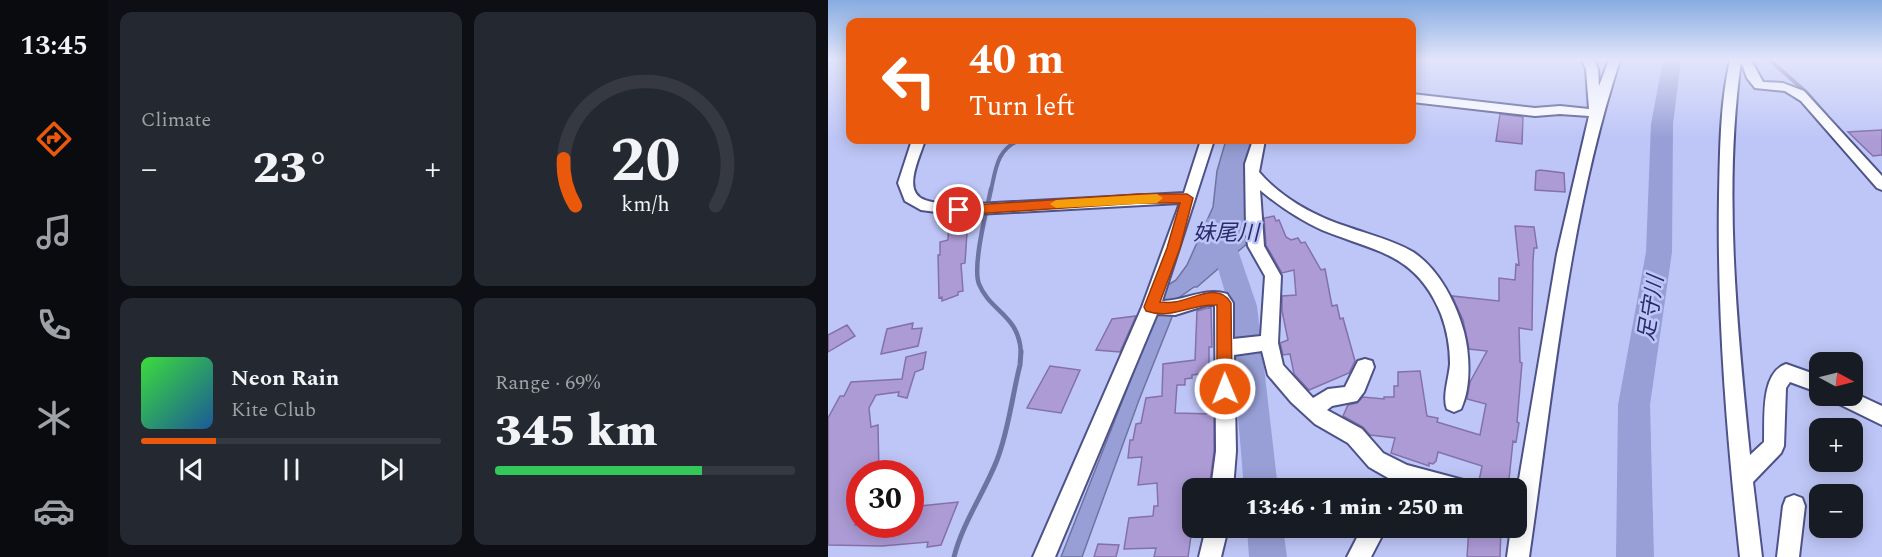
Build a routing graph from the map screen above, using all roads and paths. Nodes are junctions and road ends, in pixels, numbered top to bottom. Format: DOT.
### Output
graph roads {
  1 [pos="1593,86"];
  2 [pos="1605,86"];
  3 [pos="1733,86"];
  4 [pos="1787,86"];
  5 [pos="1416,98"];
  6 [pos="1596,113"];
  7 [pos="917,144"];
  8 [pos="1207,144"];
  9 [pos="1258,144"];
  10 [pos="1252,172"];
  11 [pos="1882,185"];
  12 [pos="1187,198"];
  13 [pos="1162,308"];
  14 [pos="1265,343"];
  15 [pos="1227,348"];
  16 [pos="1365,367"];
  17 [pos="1809,381"];
  18 [pos="1454,403"];
  19 [pos="1862,406"];
  20 [pos="1313,410"];
  21 [pos="1882,416"];
  22 [pos="1535,444"];
  23 [pos="1223,478"];
  24 [pos="1396,478"];
  25 [pos="1521,478"];
  26 [pos="1742,478"];
  27 [pos="1794,506"];
  28 [pos="1215,538"];
  29 [pos="1369,538"];
  30 [pos="1044,557"];
  31 [pos="1210,557"];
  32 [pos="1358,557"];
  33 [pos="1518,557"];
  34 [pos="1751,557"];
  35 [pos="1788,557"];
  1 -- 6 [label="street"];
  2 -- 6 [label="street"];
  3 -- 26 [label="street"];
  4 -- 11 [label="street"];
  5 -- 6 [label="street"];
  6 -- 22 [label="street"];
  7 -- 12 [label="street"];
  8 -- 12 [label="street"];
  9 -- 10 [label="street"];
  10 -- 14 [label="street"];
  10 -- 18 [label="street"];
  12 -- 13 [label="street"];
  13 -- 15 [label="street"];
  13 -- 30 [label="street"];
  14 -- 15 [label="street"];
  14 -- 20 [label="street"];
  15 -- 23 [label="street"];
  16 -- 20 [label="street"];
  17 -- 26 [label="street"];
  19 -- 21 [label="street"];
  20 -- 24 [label="street"];
  22 -- 25 [label="street"];
  22 -- 33 [label="street"];
  26 -- 34 [label="street"];
  27 -- 35 [label="street"];
  28 -- 31 [label="street"];
  29 -- 32 [label="street"];
}
